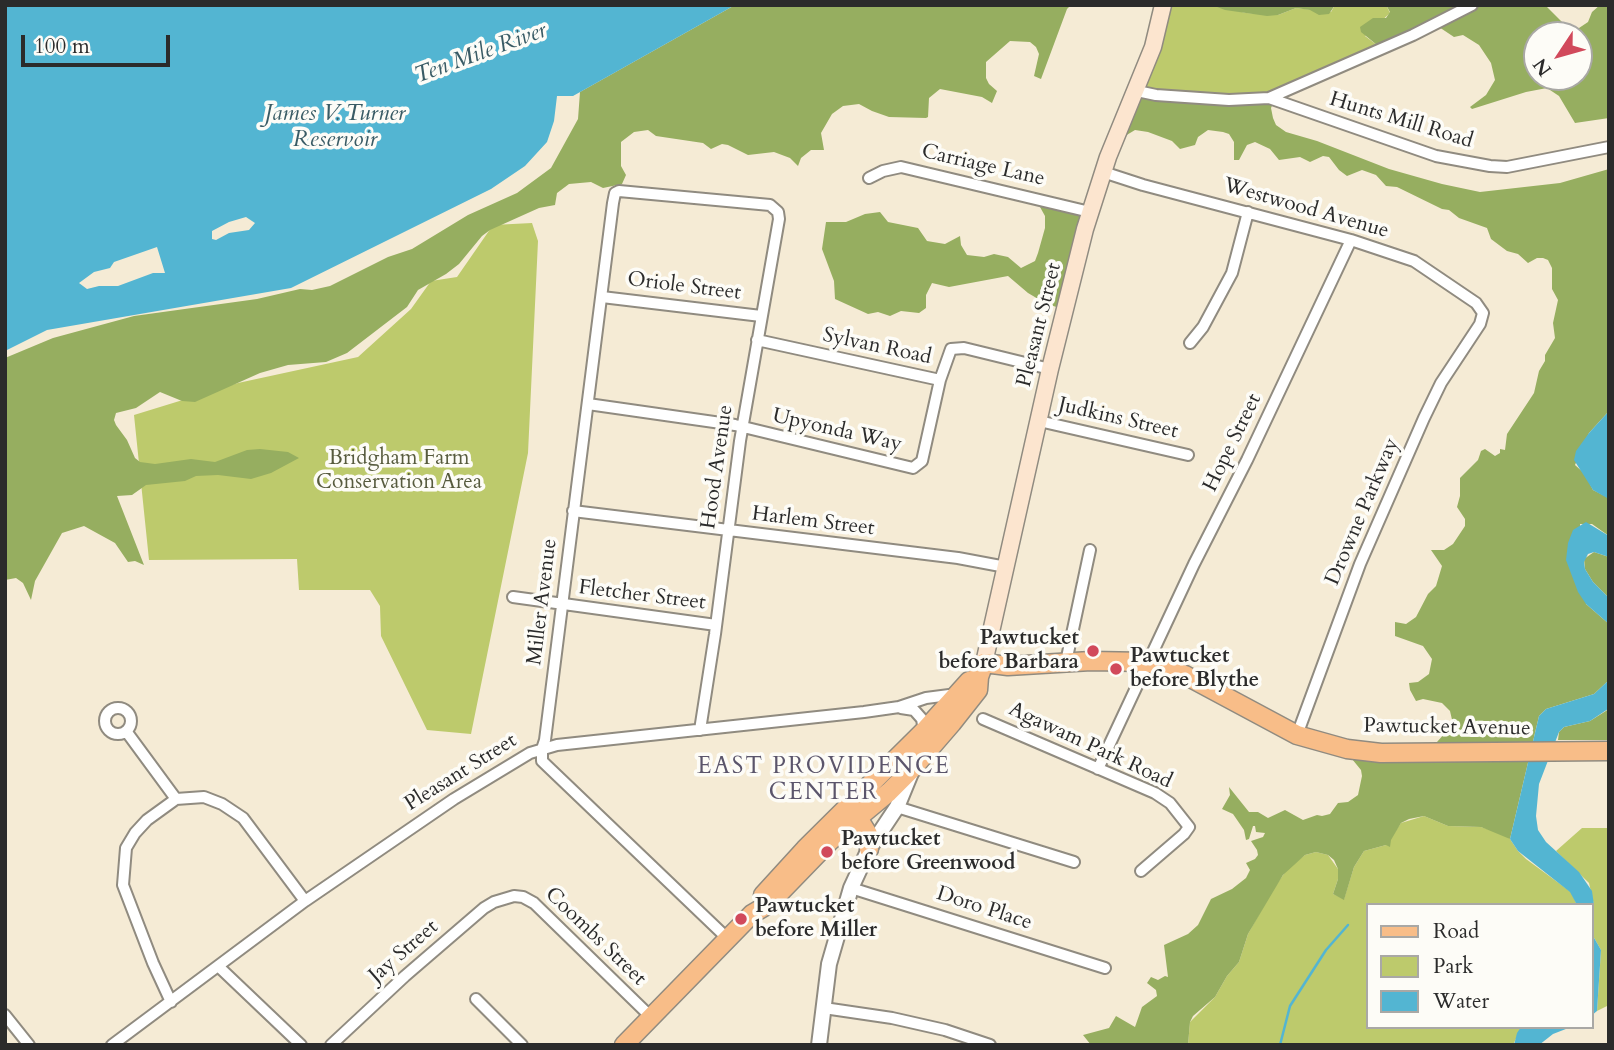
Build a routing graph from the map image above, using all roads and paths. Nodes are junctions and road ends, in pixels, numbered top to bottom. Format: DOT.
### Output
graph roads {
  1 [pos="1163,5"];
  2 [pos="1472,5"];
  3 [pos="1137,91"];
  4 [pos="1269,98"];
  5 [pos="1608,146"];
  6 [pos="1103,172"];
  7 [pos="869,178"];
  8 [pos="615,193"];
  9 [pos="1090,212"];
  10 [pos="1248,212"];
  11 [pos="1351,240"];
  12 [pos="602,297"];
  13 [pos="1483,313"];
  14 [pos="761,316"];
  15 [pos="757,340"];
  16 [pos="1191,343"];
  17 [pos="1050,369"];
  18 [pos="940,380"];
  19 [pos="588,404"];
  20 [pos="1039,421"];
  21 [pos="742,428"];
  22 [pos="1188,455"];
  23 [pos="573,511"];
  24 [pos="728,531"];
  25 [pos="1090,550"];
  26 [pos="1006,567"];
  27 [pos="513,597"];
  28 [pos="562,605"];
  29 [pos="716,625"];
  30 [pos="1066,662"];
  31 [pos="1147,662"];
  32 [pos="981,670"];
  33 [pos="958,694"];
  34 [pos="898,707"];
  35 [pos="983,719"];
  36 [pos="700,730"];
  37 [pos="126,731"];
  38 [pos="924,731"];
  39 [pos="1297,734"];
  40 [pos="542,749"];
  41 [pos="1609,751"];
  42 [pos="914,766"];
  43 [pos="1098,769"];
  44 [pos="176,799"];
  45 [pos="897,807"];
  46 [pos="854,811"];
  47 [pos="869,849"];
  48 [pos="1074,862"];
  49 [pos="1141,871"];
  50 [pos="851,888"];
  51 [pos="507,897"];
  52 [pos="305,901"];
  53 [pos="727,939"];
  54 [pos="218,966"];
  55 [pos="1105,968"];
  56 [pos="475,999"];
  57 [pos="171,1002"];
  58 [pos="824,1008"];
  59 [pos="5,1015"];
  60 [pos="651,1017"];
  61 [pos="29,1045"];
  62 [pos="112,1045"];
  63 [pos="301,1045"];
  64 [pos="331,1045"];
  65 [pos="522,1045"];
  66 [pos="624,1045"];
  67 [pos="819,1045"];
  68 [pos="990,1045"];
  1 -- 3 [label="main road, Pleasant Street"];
  2 -- 4 [label="street, Hunts Mill Road"];
  3 -- 4 [label="street, Hunts Mill Road"];
  3 -- 6 [label="main road, Pleasant Street"];
  4 -- 5 [label="street, Hunts Mill Road"];
  6 -- 9 [label="main road, Pleasant Street"];
  6 -- 10 [label="street, Westwood Avenue"];
  7 -- 9 [label="street, Carriage Lane"];
  8 -- 12 [label="street, Miller Avenue"];
  8 -- 14 [label="street, Hood Avenue"];
  9 -- 17 [label="main road, Pleasant Street"];
  10 -- 11 [label="street, Westwood Avenue"];
  10 -- 16 [label="street"];
  11 -- 13 [label="street, Westwood Avenue"];
  11 -- 31 [label="street, Hope Street"];
  12 -- 14 [label="street, Oriole Street"];
  12 -- 19 [label="street, Miller Avenue"];
  13 -- 39 [label="street, Drowne Parkway"];
  14 -- 15 [label="street, Hood Avenue"];
  15 -- 18 [label="street, Sylvan Road"];
  15 -- 21 [label="street, Hood Avenue"];
  17 -- 18 [label="street, Sylvan Road"];
  17 -- 20 [label="main road, Pleasant Street"];
  18 -- 21 [label="street, Upyonda Way"];
  19 -- 21 [label="street"];
  19 -- 23 [label="street, Miller Avenue"];
  20 -- 22 [label="street, Judkins Street"];
  20 -- 26 [label="main road, Pleasant Street"];
  21 -- 24 [label="street, Hood Avenue"];
  23 -- 24 [label="street, Harlem Street"];
  23 -- 28 [label="street, Miller Avenue"];
  24 -- 26 [label="street, Harlem Street"];
  24 -- 29 [label="street, Hood Avenue"];
  25 -- 30 [label="street"];
  26 -- 32 [label="main road, Pleasant Street"];
  27 -- 28 [label="street, Fletcher Street"];
  28 -- 29 [label="street, Fletcher Street"];
  28 -- 40 [label="street, Miller Avenue"];
  29 -- 36 [label="street, Hood Avenue"];
  30 -- 31 [label="main road, Pawtucket Avenue"];
  30 -- 32 [label="main road, Pawtucket Avenue"];
  31 -- 39 [label="main road, Pawtucket Avenue"];
  31 -- 43 [label="street, Hope Street"];
  32 -- 33 [label="main road"];
  32 -- 42 [label="main road"];
  33 -- 34 [label="street, Pleasant Street"];
  33 -- 38 [label="main road"];
  34 -- 36 [label="street, Pleasant Street"];
  34 -- 38 [label="street"];
  35 -- 43 [label="street, Agawam Park Road"];
  36 -- 40 [label="street, Pleasant Street"];
  37 -- 44 [label="street"];
  38 -- 46 [label="main road"];
  39 -- 41 [label="main road, Pawtucket Avenue"];
  40 -- 52 [label="street, Pleasant Street"];
  40 -- 53 [label="street"];
  42 -- 45 [label="street"];
  42 -- 46 [label="main road"];
  43 -- 49 [label="street, Agawam Park Road"];
  44 -- 52 [label="street"];
  44 -- 57 [label="street"];
  45 -- 47 [label="street"];
  45 -- 48 [label="street"];
  46 -- 47 [label="main road"];
  46 -- 53 [label="main road"];
  47 -- 50 [label="street"];
  50 -- 55 [label="street, Doro Place"];
  50 -- 58 [label="street"];
  51 -- 60 [label="street, Coombs Street"];
  51 -- 64 [label="street, Jay Street"];
  52 -- 54 [label="street, Pleasant Street"];
  53 -- 60 [label="main road"];
  54 -- 57 [label="street, Pleasant Street"];
  54 -- 63 [label="street"];
  56 -- 65 [label="street"];
  57 -- 62 [label="street, Pleasant Street"];
  58 -- 67 [label="street"];
  58 -- 68 [label="street"];
  59 -- 61 [label="street"];
  60 -- 66 [label="main road"];
}
